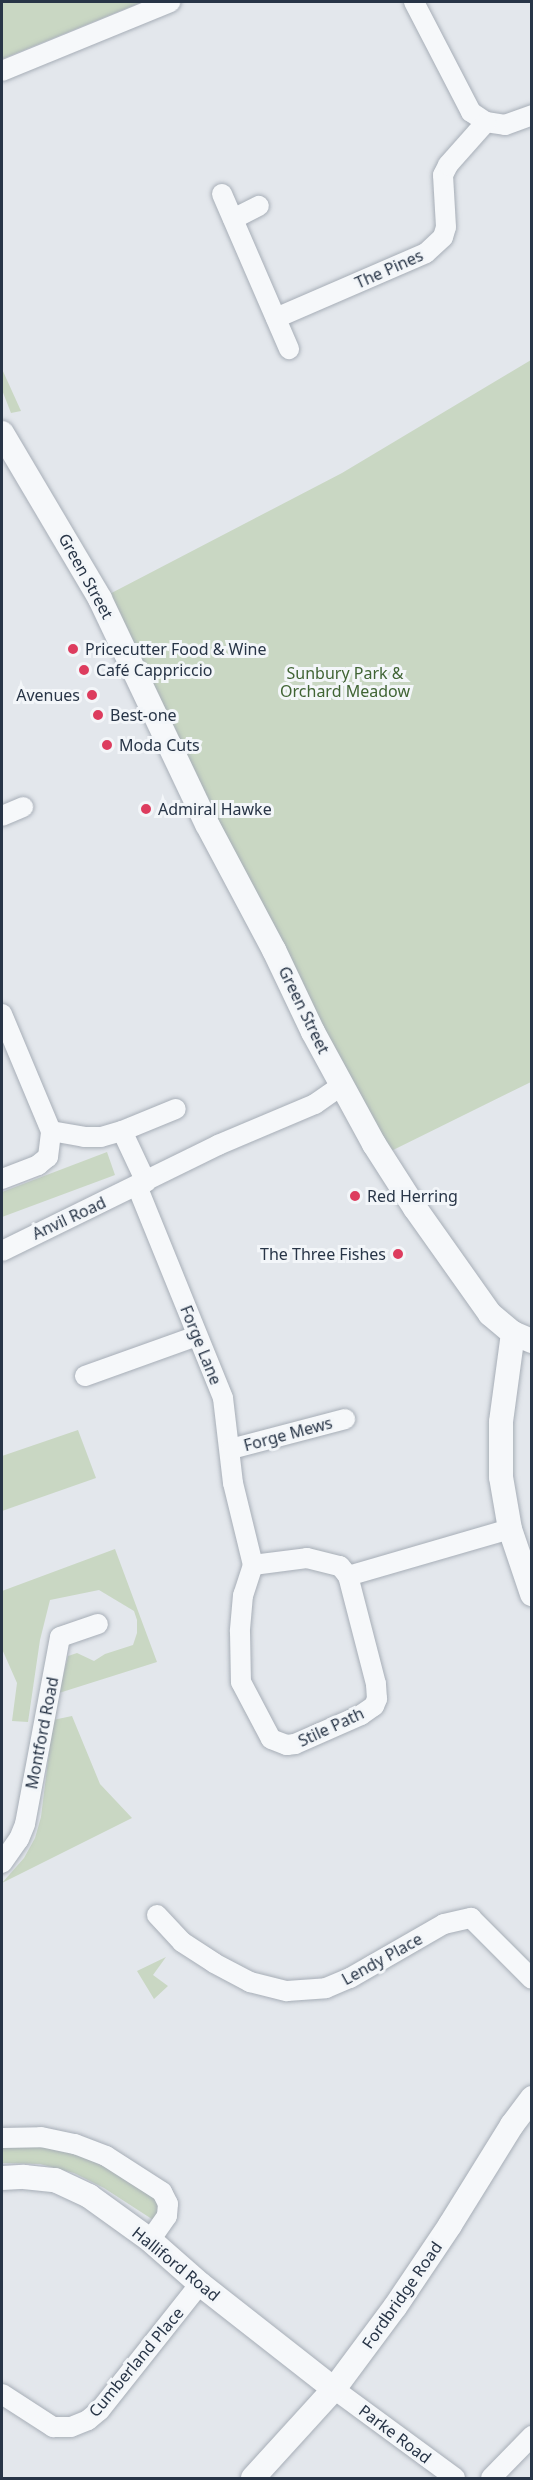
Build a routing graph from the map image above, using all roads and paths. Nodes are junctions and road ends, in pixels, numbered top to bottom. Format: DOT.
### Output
graph roads {
  1 [pos="170,2"];
  2 [pos="414,2"];
  3 [pos="2,70"];
  4 [pos="531,115"];
  5 [pos="486,122"];
  6 [pos="222,194"];
  7 [pos="259,206"];
  8 [pos="233,219"];
  9 [pos="276,318"];
  10 [pos="289,349"];
  11 [pos="2,433"];
  12 [pos="23,807"];
  13 [pos="2,816"];
  14 [pos="2,1014"];
  15 [pos="342,1085"];
  16 [pos="176,1108"];
  17 [pos="51,1131"];
  18 [pos="122,1131"];
  19 [pos="2,1179"];
  20 [pos="142,1184"];
  21 [pos="2,1251"];
  22 [pos="197,1336"];
  23 [pos="522,1337"];
  24 [pos="85,1376"];
  25 [pos="345,1419"];
  26 [pos="231,1449"];
  27 [pos="510,1529"];
  28 [pos="253,1565"];
  29 [pos="348,1576"];
  30 [pos="531,1594"];
  31 [pos="98,1624"];
  32 [pos="2,1863"];
  33 [pos="158,1915"];
  34 [pos="531,1979"];
  35 [pos="531,2098"];
  36 [pos="2,2138"];
  37 [pos="2,2178"];
  38 [pos="150,2240"];
  39 [pos="200,2284"];
  40 [pos="334,2388"];
  41 [pos="2,2394"];
  42 [pos="531,2436"];
  43 [pos="253,2478"];
  44 [pos="455,2478"];
  45 [pos="491,2478"];
  1 -- 3 [label="street"];
  2 -- 5 [label="street"];
  4 -- 5 [label="street"];
  5 -- 9 [label="street, The Pines"];
  6 -- 8 [label="street"];
  7 -- 8 [label="street"];
  8 -- 9 [label="street"];
  9 -- 10 [label="street"];
  11 -- 15 [label="street, Green Street"];
  12 -- 13 [label="street"];
  14 -- 17 [label="street"];
  15 -- 20 [label="street"];
  15 -- 23 [label="street, Green Street"];
  16 -- 18 [label="street"];
  17 -- 18 [label="street"];
  17 -- 19 [label="street"];
  18 -- 20 [label="street, Forge Lane"];
  20 -- 21 [label="street, Anvil Road"];
  20 -- 22 [label="street, Forge Lane"];
  22 -- 24 [label="street"];
  22 -- 26 [label="street, Forge Lane"];
  23 -- 27 [label="street, Green Street"];
  25 -- 26 [label="street, Forge Mews"];
  26 -- 28 [label="street, Forge Lane"];
  27 -- 29 [label="street"];
  27 -- 30 [label="street, Green Street"];
  28 -- 29 [label="street"];
  28 -- 29 [label="street, Stile Path"];
  31 -- 32 [label="street, Montford Road"];
  33 -- 34 [label="street, Lendy Place"];
  35 -- 40 [label="street, Fordbridge Road"];
  36 -- 38 [label="street"];
  37 -- 38 [label="street, Halliford Road"];
  38 -- 39 [label="street, Halliford Road"];
  39 -- 40 [label="street, Halliford Road"];
  39 -- 41 [label="street, Cumberland Place"];
  40 -- 43 [label="street, Fordbridge Road"];
  40 -- 44 [label="street, Parke Road"];
  42 -- 45 [label="street"];
}
